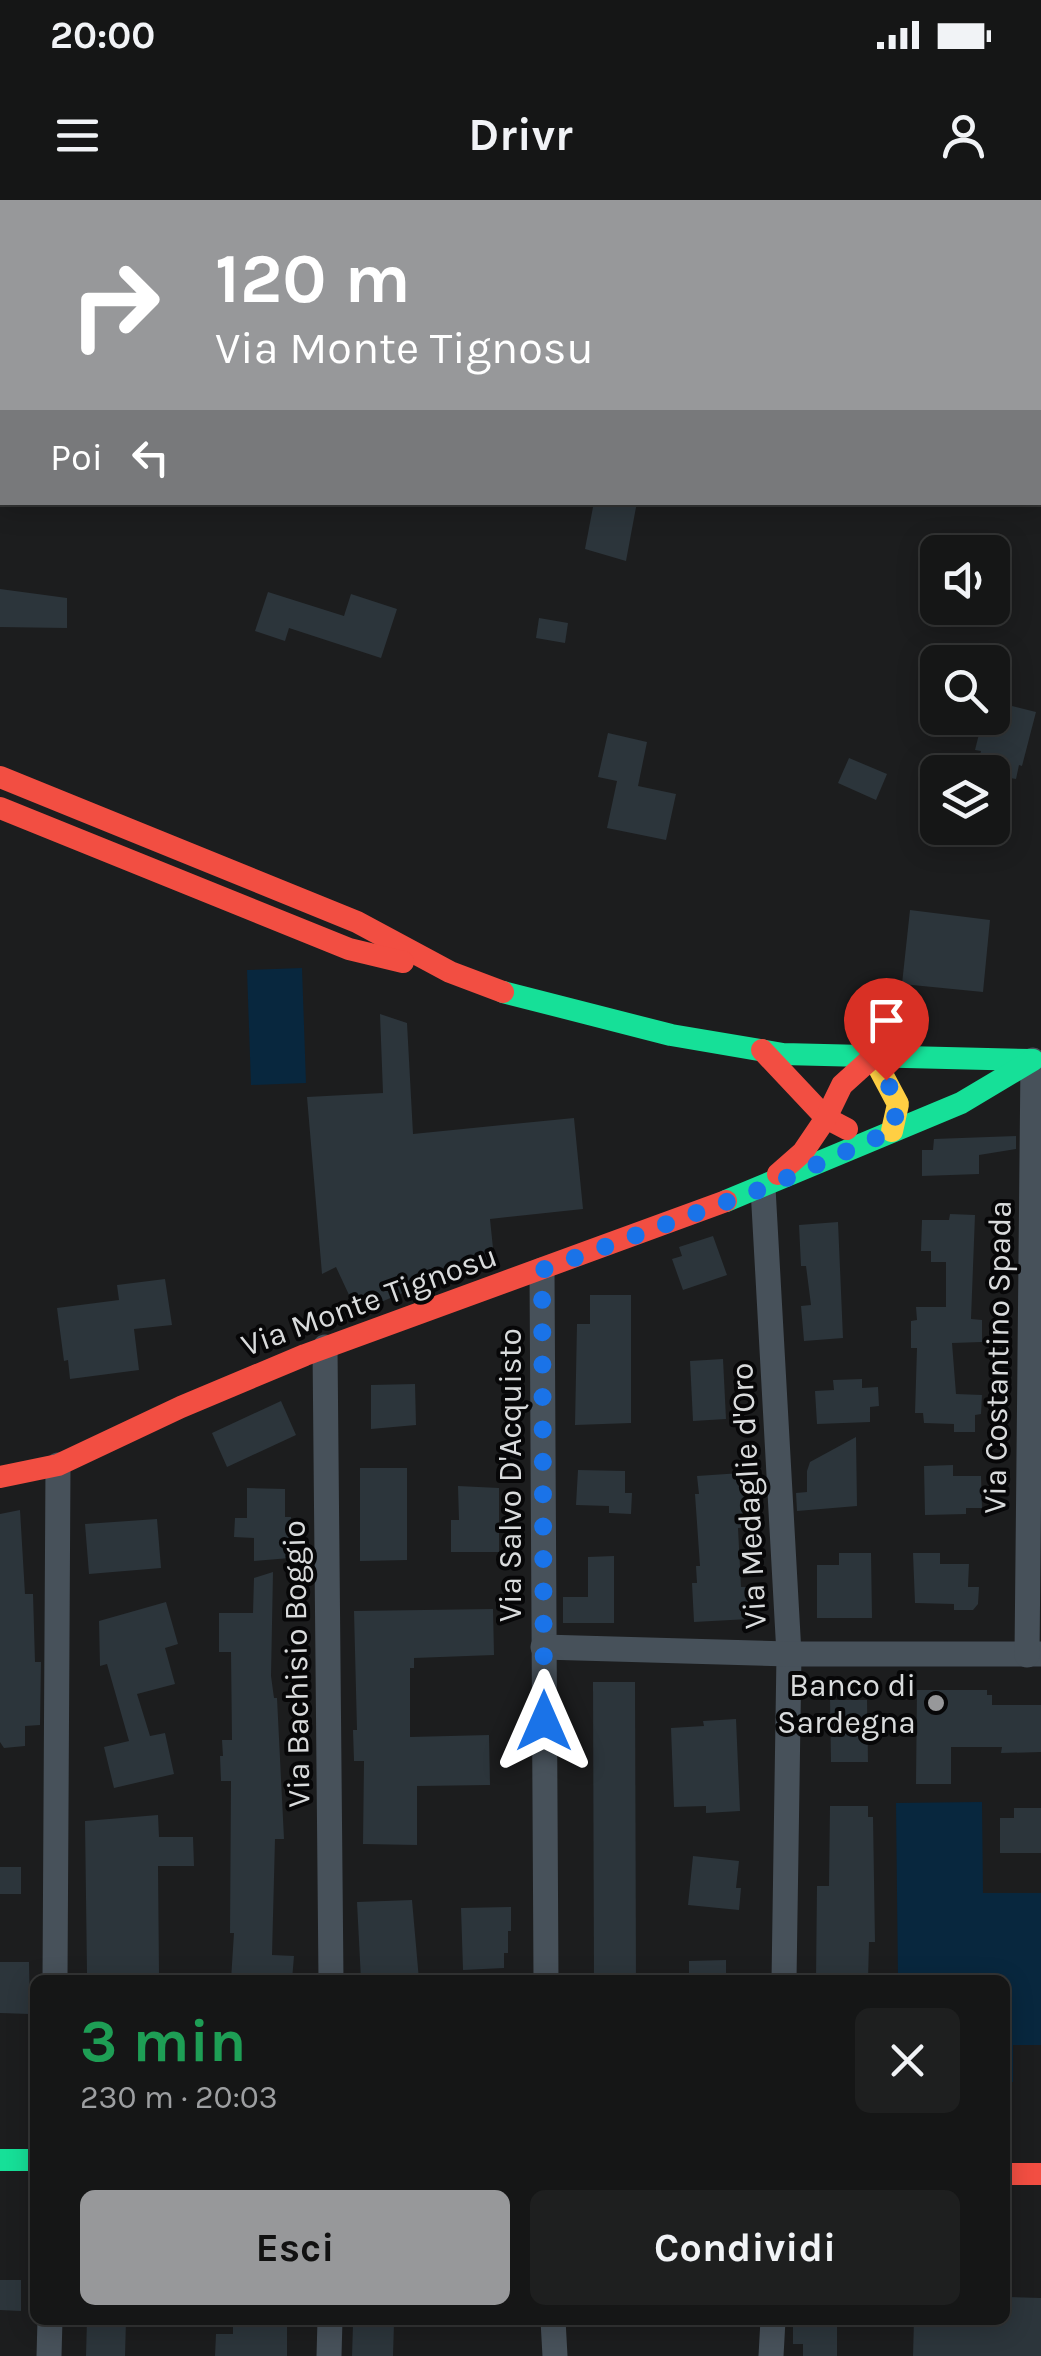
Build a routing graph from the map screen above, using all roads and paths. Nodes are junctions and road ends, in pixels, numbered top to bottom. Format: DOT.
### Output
graph roads {
  1 [pos="0,777"];
  2 [pos="0,808"];
  3 [pos="450,972"];
  4 [pos="762,1050"];
  5 [pos="873,1058"];
  6 [pos="1037,1060"];
  7 [pos="826,1118"];
  8 [pos="881,1136"];
  9 [pos="764,1188"];
  10 [pos="542,1270"];
  11 [pos="325,1348"];
  12 [pos="58,1464"];
  13 [pos="0,1478"];
  14 [pos="543,1647"];
  15 [pos="789,1654"];
  16 [pos="1034,1654"];
  17 [pos="55,1975"];
  18 [pos="331,1975"];
  19 [pos="546,1975"];
  20 [pos="784,1975"];
  21 [pos="0,2160"];
  22 [pos="30,2160"];
  23 [pos="1010,2174"];
  24 [pos="1041,2174"];
  25 [pos="50,2325"];
  26 [pos="330,2325"];
  27 [pos="553,2325"];
  28 [pos="773,2325"];
  29 [pos="49,2356"];
  30 [pos="329,2356"];
  31 [pos="555,2356"];
  32 [pos="772,2356"];
  1 -- 3 [label="main road"];
  2 -- 3 [label="main road"];
  3 -- 4 [label="main road"];
  4 -- 5 [label="main road"];
  4 -- 7 [label="main road"];
  5 -- 6 [label="main road"];
  5 -- 7 [label="main road, Via Monte Tignosu"];
  5 -- 8 [label="main road"];
  6 -- 8 [label="main road, Via Monte Tignosu"];
  6 -- 16 [label="street, Via Costantino Spada"];
  7 -- 8 [label="main road"];
  7 -- 9 [label="main road, Via Monte Tignosu"];
  8 -- 9 [label="main road, Via Monte Tignosu"];
  9 -- 10 [label="main road, Via Monte Tignosu"];
  9 -- 15 [label="street, Via Medaglie d'Oro"];
  10 -- 11 [label="main road, Via Monte Tignosu"];
  10 -- 14 [label="street, Via Salvo D'Acquisto"];
  11 -- 12 [label="main road, Via Monte Tignosu"];
  11 -- 18 [label="street, Via Bachisio Boggio"];
  12 -- 13 [label="main road, Via Monte Tignosu"];
  12 -- 17 [label="street"];
  14 -- 15 [label="street"];
  14 -- 19 [label="street, Via Salvo D'Acquisto"];
  15 -- 16 [label="street"];
  15 -- 20 [label="street, Via Medaglie d'Oro"];
  21 -- 22 [label="main road"];
  23 -- 24 [label="main road"];
  25 -- 29 [label="street"];
  26 -- 30 [label="street"];
  27 -- 31 [label="street"];
  28 -- 32 [label="street"];
}
